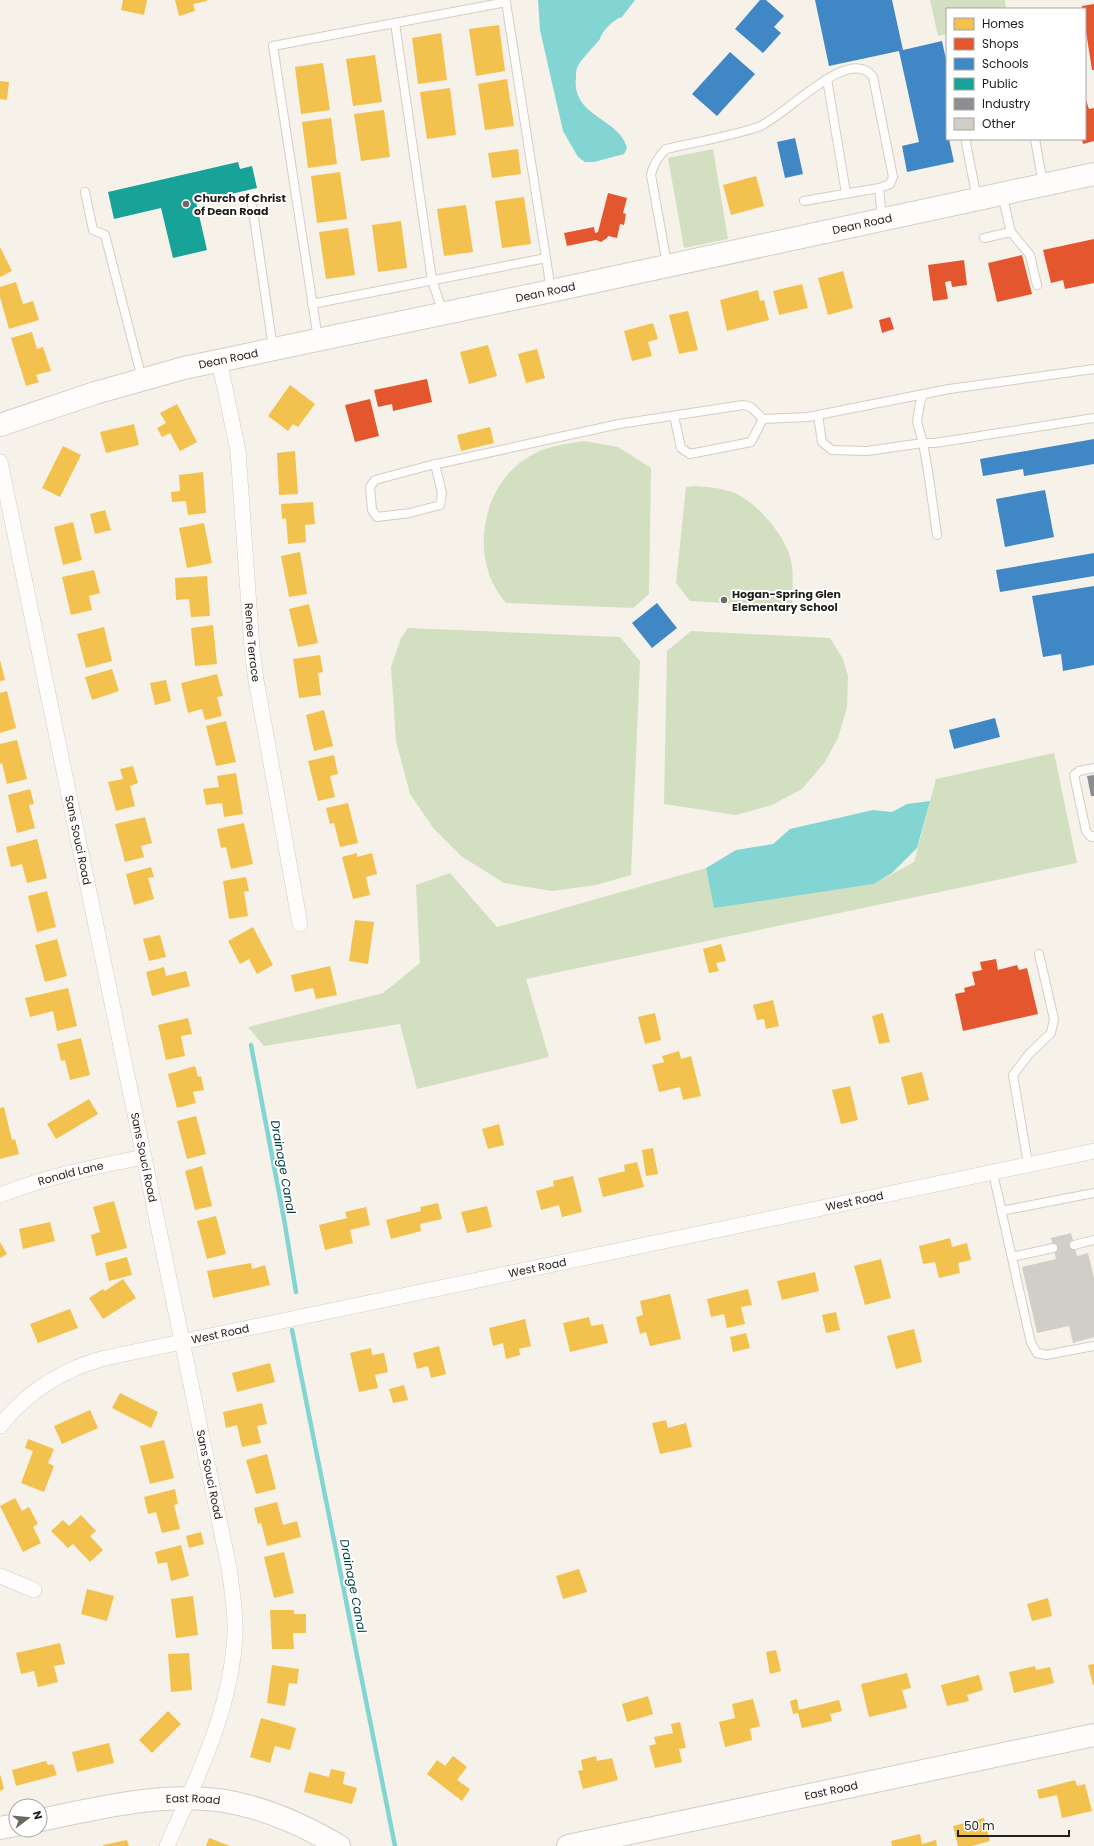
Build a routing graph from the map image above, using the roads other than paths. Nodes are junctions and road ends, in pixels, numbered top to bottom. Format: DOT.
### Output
graph roads {
  1 [pos="395,23"];
  2 [pos="827,79"];
  3 [pos="967,140"];
  4 [pos="1035,140"];
  5 [pos="1094,174"];
  6 [pos="1043,185"];
  7 [pos="879,188"];
  8 [pos="85,192"];
  9 [pos="846,193"];
  10 [pos="1002,194"];
  11 [pos="977,199"];
  12 [pos="804,201"];
  13 [pos="252,204"];
  14 [pos="882,219"];
  15 [pos="1011,232"];
  16 [pos="984,238"];
  17 [pos="546,258"];
  18 [pos="667,265"];
  19 [pos="432,280"];
  20 [pos="1037,285"];
  21 [pos="551,291"];
  22 [pos="312,304"];
  23 [pos="443,314"];
  24 [pos="318,340"];
  25 [pos="273,350"];
  26 [pos="219,360"];
  27 [pos="1094,369"];
  28 [pos="142,380"];
  29 [pos="923,394"];
  30 [pos="818,415"];
  31 [pos="674,416"];
  32 [pos="1094,418"];
  33 [pos="763,419"];
  34 [pos="0,425"];
  35 [pos="923,443"];
  36 [pos="0,462"];
  37 [pos="435,464"];
  38 [pos="937,534"];
  39 [pos="1094,768"];
  40 [pos="1094,836"];
  41 [pos="300,924"];
  42 [pos="1039,954"];
  43 [pos="1094,1151"];
  44 [pos="144,1157"];
  45 [pos="1028,1164"];
  46 [pos="993,1173"];
  47 [pos="1094,1193"];
  48 [pos="0,1195"];
  49 [pos="1001,1211"];
  50 [pos="1094,1240"];
  51 [pos="1074,1245"];
  52 [pos="1053,1248"];
  53 [pos="1012,1257"];
  54 [pos="182,1342"];
  55 [pos="1094,1346"];
  56 [pos="0,1426"];
  57 [pos="0,1576"];
  58 [pos="34,1590"];
  59 [pos="1094,1735"];
  60 [pos="188,1799"];
  61 [pos="48,1818"];
  62 [pos="167,1846"];
  63 [pos="339,1846"];
  64 [pos="568,1846"];
  1 -- 17 [label="lane"];
  1 -- 19 [label="lane"];
  1 -- 22 [label="lane"];
  2 -- 7 [label="lane"];
  2 -- 9 [label="lane"];
  2 -- 18 [label="lane"];
  3 -- 11 [label="lane"];
  4 -- 6 [label="lane"];
  5 -- 6 [label="main road, Dean Road"];
  6 -- 10 [label="main road, Dean Road"];
  7 -- 9 [label="lane"];
  7 -- 14 [label="lane"];
  8 -- 28 [label="lane"];
  9 -- 12 [label="lane"];
  10 -- 11 [label="main road, Dean Road"];
  10 -- 15 [label="lane"];
  11 -- 14 [label="main road, Dean Road"];
  13 -- 25 [label="lane"];
  14 -- 18 [label="main road, Dean Road"];
  15 -- 16 [label="lane"];
  15 -- 20 [label="lane"];
  17 -- 19 [label="lane"];
  17 -- 21 [label="lane"];
  18 -- 21 [label="main road, Dean Road"];
  19 -- 22 [label="lane"];
  19 -- 23 [label="lane"];
  21 -- 23 [label="main road, Dean Road"];
  22 -- 24 [label="lane"];
  23 -- 24 [label="main road, Dean Road"];
  24 -- 25 [label="main road, Dean Road"];
  25 -- 26 [label="main road, Dean Road"];
  26 -- 28 [label="main road, Dean Road"];
  26 -- 41 [label="street, Renee Terrace"];
  27 -- 29 [label="lane"];
  28 -- 34 [label="main road, Dean Road"];
  29 -- 30 [label="lane"];
  29 -- 35 [label="lane"];
  30 -- 33 [label="lane"];
  30 -- 35 [label="lane"];
  31 -- 33 [label="lane"];
  31 -- 33 [label="lane"];
  31 -- 37 [label="lane"];
  32 -- 35 [label="lane"];
  35 -- 38 [label="lane"];
  36 -- 44 [label="street, Sans Souci Road"];
  37 -- 37 [label="lane"];
  39 -- 40 [label="lane"];
  42 -- 45 [label="lane"];
  43 -- 45 [label="street, West Road"];
  44 -- 48 [label="street, Ronald Lane"];
  44 -- 54 [label="street, Sans Souci Road"];
  45 -- 46 [label="street, West Road"];
  46 -- 49 [label="lane"];
  46 -- 54 [label="street, West Road"];
  47 -- 49 [label="lane"];
  49 -- 53 [label="lane"];
  50 -- 51 [label="lane"];
  52 -- 53 [label="lane"];
  53 -- 55 [label="lane"];
  54 -- 56 [label="street, West Road"];
  54 -- 60 [label="street, Sans Souci Road"];
  57 -- 58 [label="street"];
  59 -- 64 [label="main road, East Road"];
  60 -- 61 [label="main road, East Road"];
  60 -- 62 [label="street, Sans Souci Road"];
  60 -- 63 [label="main road, East Road"];
}
